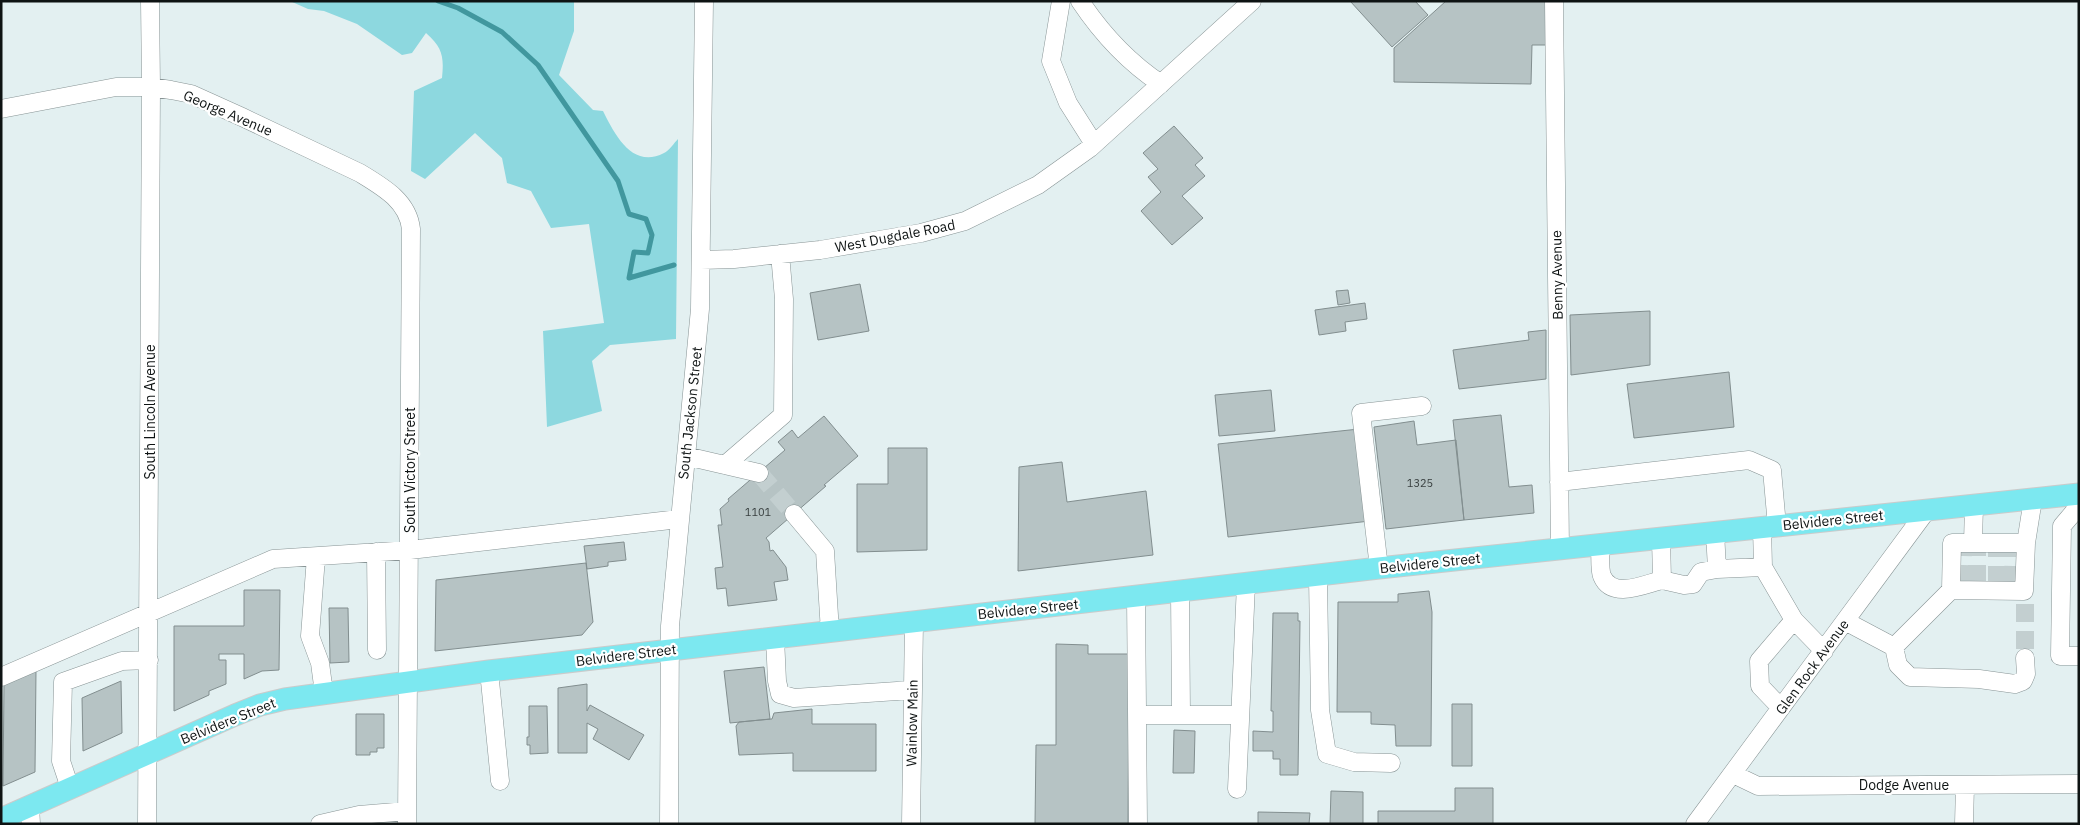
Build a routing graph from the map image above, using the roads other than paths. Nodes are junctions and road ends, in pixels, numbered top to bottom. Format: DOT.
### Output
graph roads {
  1 [pos="150,1"];
  2 [pos="704,1"];
  3 [pos="1060,1"];
  4 [pos="1080,1"];
  5 [pos="1252,1"];
  6 [pos="1554,1"];
  7 [pos="1161,84"];
  8 [pos="151,87"];
  9 [pos="1,109"];
  10 [pos="1094,144"];
  11 [pos="330,159"];
  12 [pos="780,254"];
  13 [pos="701,260"];
  14 [pos="1422,406"];
  15 [pos="686,456"];
  16 [pos="725,465"];
  17 [pos="758,473"];
  18 [pos="1559,482"];
  19 [pos="2079,494"];
  20 [pos="2032,499"];
  21 [pos="1974,505"];
  22 [pos="2079,506"];
  23 [pos="1927,510"];
  24 [pos="794,514"];
  25 [pos="679,519"];
  26 [pos="1769,527"];
  27 [pos="1715,532"];
  28 [pos="1661,538"];
  29 [pos="1600,545"];
  30 [pos="1971,545"];
  31 [pos="2010,545"];
  32 [pos="1560,549"];
  33 [pos="410,550"];
  34 [pos="376,552"];
  35 [pos="316,557"];
  36 [pos="1763,567"];
  37 [pos="1379,568"];
  38 [pos="1717,569"];
  39 [pos="1318,576"];
  40 [pos="1662,580"];
  41 [pos="1246,584"];
  42 [pos="1966,587"];
  43 [pos="1180,592"];
  44 [pos="1136,597"];
  45 [pos="149,613"];
  46 [pos="1794,620"];
  47 [pos="1845,621"];
  48 [pos="914,622"];
  49 [pos="830,632"];
  50 [pos="775,638"];
  51 [pos="1894,647"];
  52 [pos="377,650"];
  53 [pos="670,650"];
  54 [pos="1824,651"];
  55 [pos="2079,656"];
  56 [pos="2025,658"];
  57 [pos="149,660"];
  58 [pos="489,671"];
  59 [pos="1,677"];
  60 [pos="408,683"];
  61 [pos="912,690"];
  62 [pos="324,693"];
  63 [pos="1781,708"];
  64 [pos="1181,714"];
  65 [pos="1137,715"];
  66 [pos="1240,715"];
  67 [pos="148,754"];
  68 [pos="1391,763"];
  69 [pos="1733,774"];
  70 [pos="500,781"];
  71 [pos="2079,784"];
  72 [pos="1965,785"];
  73 [pos="70,788"];
  74 [pos="1237,789"];
  75 [pos="30,815"];
  76 [pos="407,817"];
  77 [pos="1,819"];
  78 [pos="147,824"];
  79 [pos="320,824"];
  80 [pos="669,824"];
  81 [pos="911,824"];
  82 [pos="1138,824"];
  83 [pos="1696,824"];
  84 [pos="1964,824"];
  1 -- 8 [label="street, South Lincoln Avenue"];
  2 -- 13 [label="street, South Jackson Street"];
  3 -- 10 [label="street"];
  4 -- 7 [label="street"];
  5 -- 7 [label="street, West Dugdale Road"];
  6 -- 18 [label="street, Benny Avenue"];
  7 -- 10 [label="street, West Dugdale Road"];
  8 -- 9 [label="street, George Avenue"];
  8 -- 11 [label="street, George Avenue"];
  8 -- 45 [label="street, South Lincoln Avenue"];
  10 -- 12 [label="street, West Dugdale Road"];
  11 -- 33 [label="street, South Victory Street"];
  12 -- 13 [label="street, West Dugdale Road"];
  12 -- 16 [label="street"];
  13 -- 15 [label="street, South Jackson Street"];
  14 -- 37 [label="street"];
  15 -- 16 [label="street"];
  15 -- 25 [label="street, South Jackson Street"];
  16 -- 17 [label="street"];
  18 -- 26 [label="street"];
  18 -- 32 [label="street, Benny Avenue"];
  19 -- 20 [label="main road, Belvidere Street"];
  20 -- 21 [label="main road, Belvidere Street"];
  20 -- 31 [label="street"];
  21 -- 23 [label="main road, Belvidere Street"];
  21 -- 30 [label="street"];
  22 -- 55 [label="street"];
  23 -- 26 [label="main road, Belvidere Street"];
  23 -- 47 [label="street, Glen Rock Avenue"];
  24 -- 49 [label="street"];
  25 -- 33 [label="street"];
  25 -- 53 [label="street, South Jackson Street"];
  26 -- 27 [label="main road, Belvidere Street"];
  26 -- 36 [label="street"];
  27 -- 28 [label="main road, Belvidere Street"];
  27 -- 38 [label="street"];
  28 -- 29 [label="main road, Belvidere Street"];
  28 -- 40 [label="street"];
  29 -- 32 [label="main road, Belvidere Street"];
  29 -- 40 [label="street"];
  30 -- 31 [label="street"];
  30 -- 42 [label="street"];
  31 -- 42 [label="street"];
  32 -- 37 [label="main road, Belvidere Street"];
  33 -- 34 [label="street"];
  33 -- 60 [label="street, South Victory Street"];
  34 -- 35 [label="street"];
  34 -- 52 [label="street"];
  35 -- 45 [label="street"];
  35 -- 62 [label="street"];
  36 -- 38 [label="street"];
  36 -- 46 [label="street"];
  37 -- 39 [label="main road, Belvidere Street"];
  38 -- 40 [label="street"];
  39 -- 41 [label="main road, Belvidere Street"];
  39 -- 68 [label="street"];
  41 -- 43 [label="main road, Belvidere Street"];
  41 -- 66 [label="street"];
  42 -- 51 [label="street"];
  43 -- 44 [label="main road, Belvidere Street"];
  43 -- 64 [label="street"];
  44 -- 48 [label="main road, Belvidere Street"];
  44 -- 65 [label="street"];
  45 -- 57 [label="street, South Lincoln Avenue"];
  45 -- 59 [label="street"];
  46 -- 54 [label="street"];
  46 -- 63 [label="street"];
  47 -- 51 [label="street"];
  47 -- 54 [label="street, Glen Rock Avenue"];
  48 -- 49 [label="main road, Belvidere Street"];
  48 -- 61 [label="street, Wainlow Main"];
  49 -- 50 [label="main road, Belvidere Street"];
  50 -- 53 [label="main road, Belvidere Street"];
  50 -- 61 [label="street"];
  51 -- 56 [label="street"];
  53 -- 58 [label="main road, Belvidere Street"];
  53 -- 80 [label="street, South Jackson Street"];
  54 -- 63 [label="street, Glen Rock Avenue"];
  57 -- 67 [label="street, South Lincoln Avenue"];
  57 -- 73 [label="street"];
  58 -- 60 [label="main road, Belvidere Street"];
  58 -- 70 [label="street"];
  60 -- 62 [label="main road, Belvidere Street"];
  60 -- 76 [label="street, South Victory Street"];
  61 -- 81 [label="street, Wainlow Main"];
  62 -- 67 [label="main road, Belvidere Street"];
  63 -- 69 [label="street, Glen Rock Avenue"];
  64 -- 65 [label="street"];
  64 -- 66 [label="street"];
  65 -- 82 [label="street"];
  66 -- 74 [label="street"];
  67 -- 73 [label="main road, Belvidere Street"];
  67 -- 78 [label="street, South Lincoln Avenue"];
  69 -- 72 [label="street, Dodge Avenue"];
  69 -- 83 [label="street, Glen Rock Avenue"];
  71 -- 72 [label="street, Dodge Avenue"];
  72 -- 84 [label="street"];
  73 -- 75 [label="main road, Belvidere Street"];
  75 -- 77 [label="main road, Belvidere Street"];
  76 -- 79 [label="street"];
}
